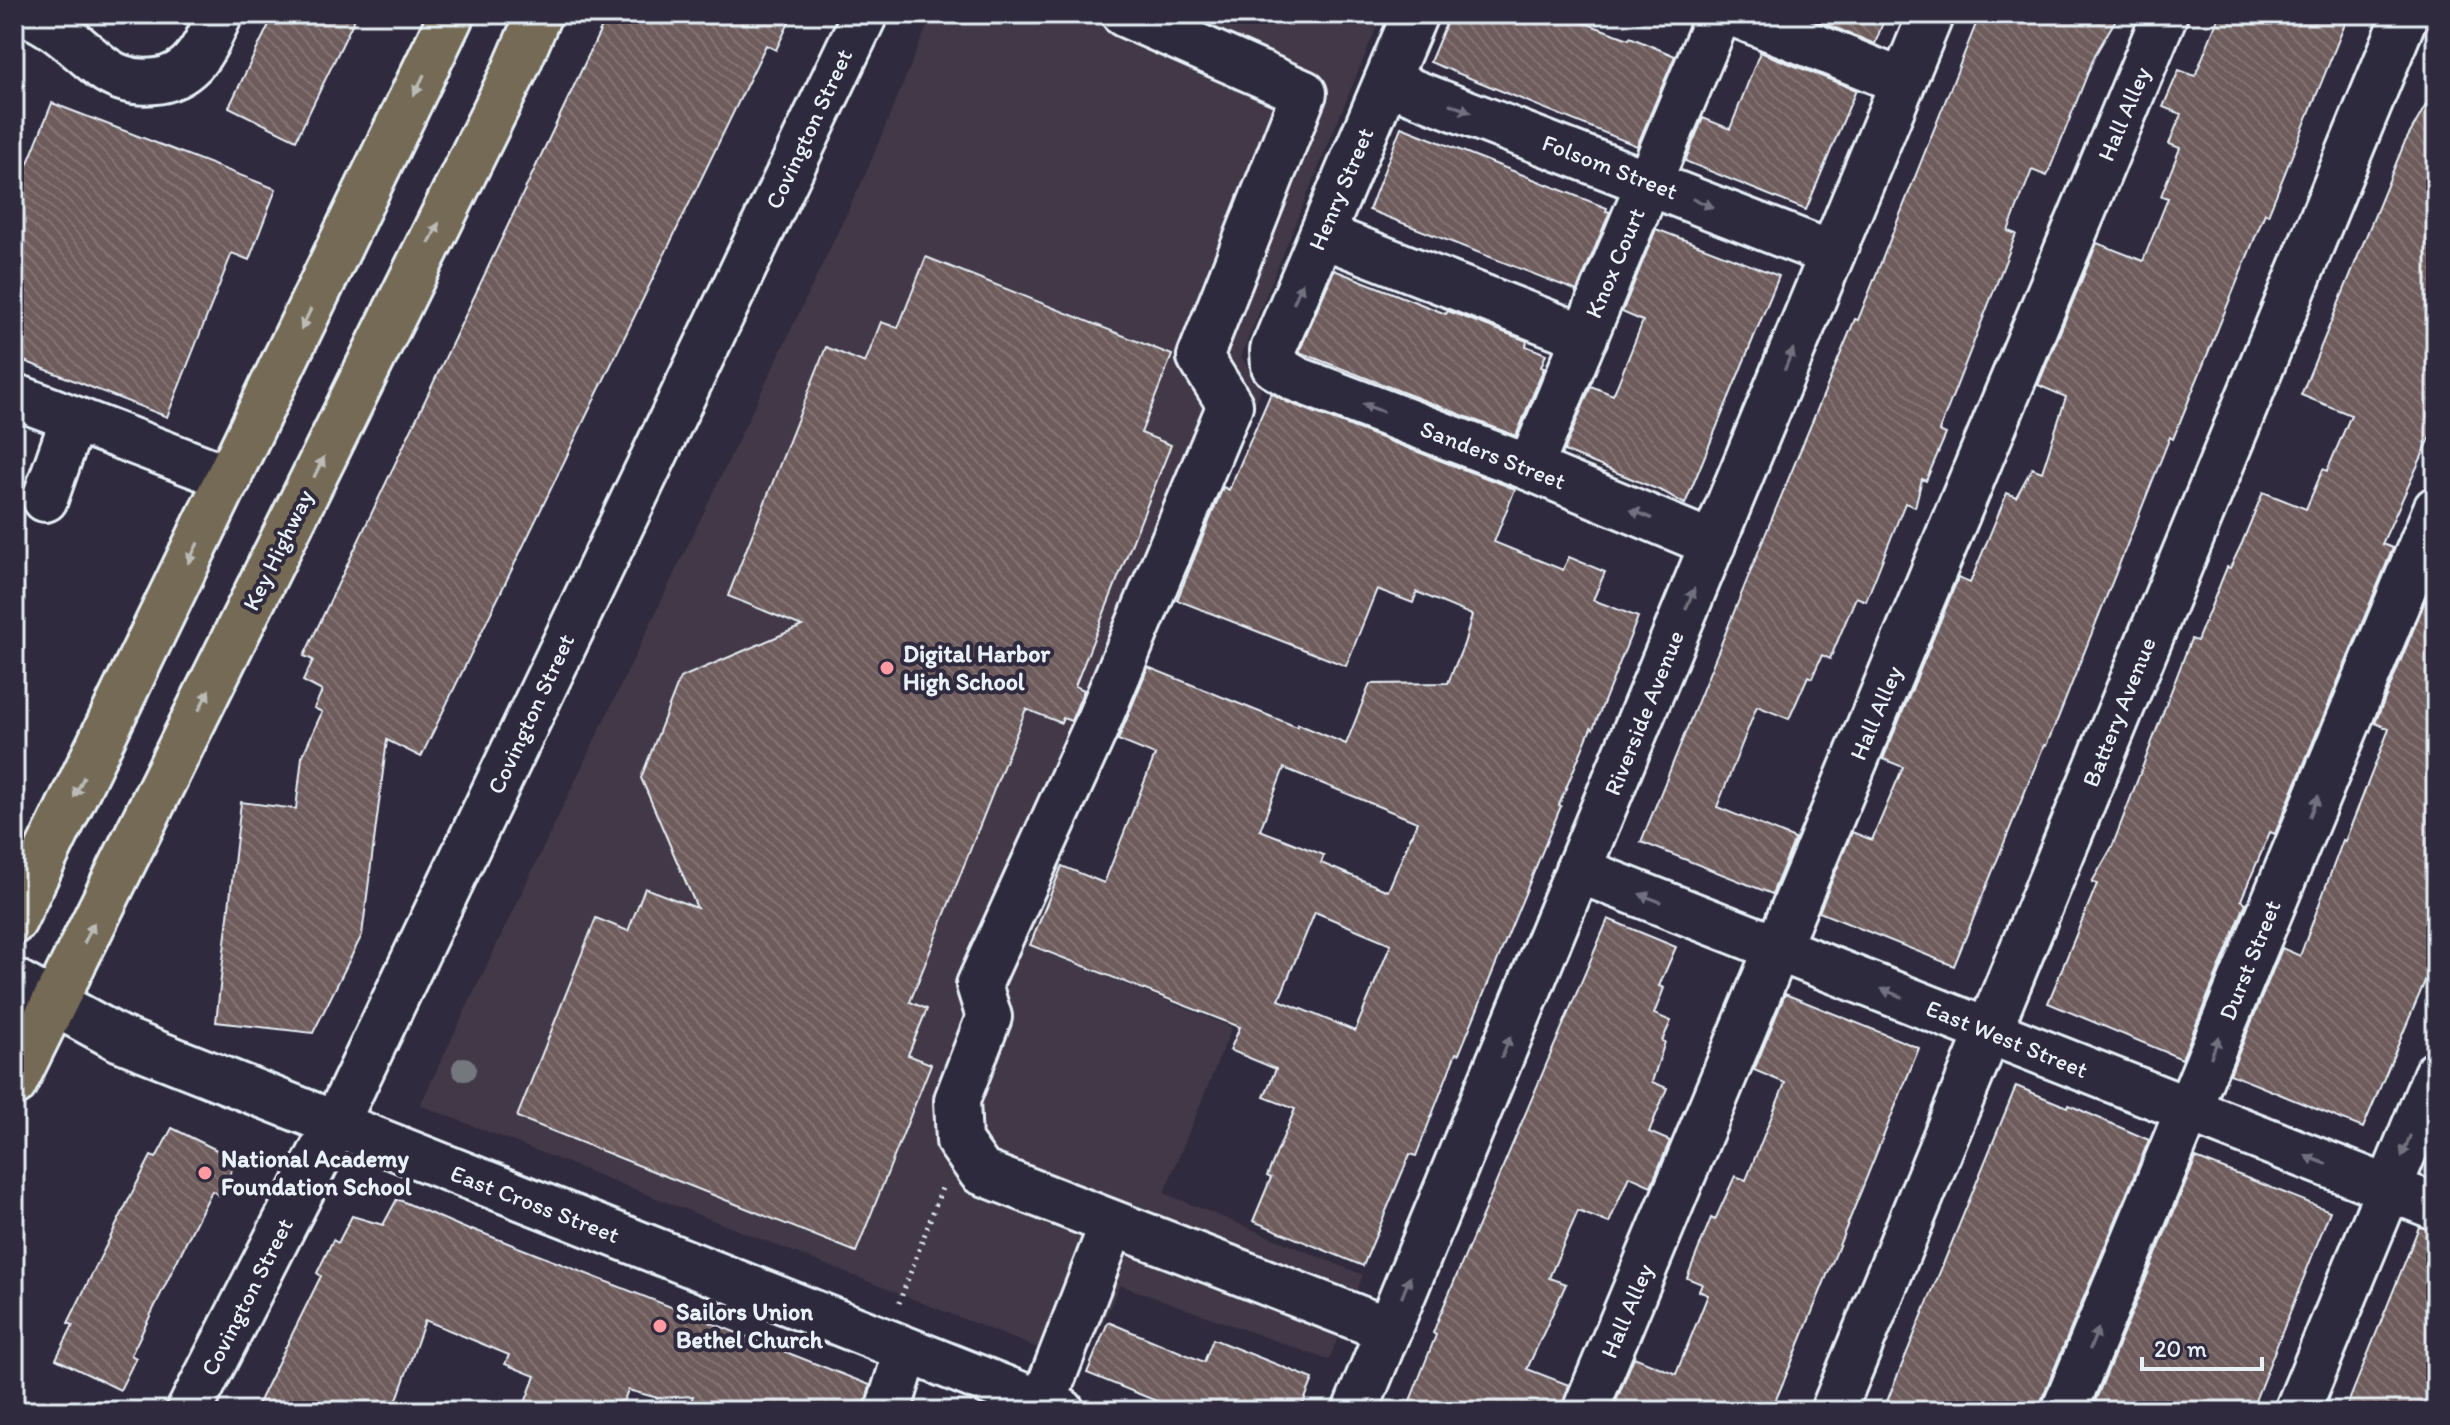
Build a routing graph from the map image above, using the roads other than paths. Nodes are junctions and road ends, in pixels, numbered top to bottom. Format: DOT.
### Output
graph roads {
  1 [pos="28,14"];
  2 [pos="220,14"];
  3 [pos="452,14"];
  4 [pos="539,14"];
  5 [pos="865,14"];
  6 [pos="1124,14"];
  7 [pos="1415,14"];
  8 [pos="1719,14"];
  9 [pos="1734,14"];
  10 [pos="1931,14"];
  11 [pos="2165,14"];
  12 [pos="2406,14"];
  13 [pos="1387,82"];
  14 [pos="1903,82"];
  15 [pos="1649,182"];
  16 [pos="1322,235"];
  17 [pos="1832,254"];
  18 [pos="1585,337"];
  19 [pos="1274,366"];
  20 [pos="22,399"];
  21 [pos="73,419"];
  22 [pos="1530,468"];
  23 [pos="229,478"];
  24 [pos="45,499"];
  25 [pos="2436,509"];
  26 [pos="1713,544"];
  27 [pos="1578,870"];
  28 [pos="14,921"];
  29 [pos="1778,948"];
  30 [pos="14,981"];
  31 [pos="54,1003"];
  32 [pos="1988,1031"];
  33 [pos="2436,1074"];
  34 [pos="14,1084"];
  35 [pos="2188,1110"];
  36 [pos="335,1125"];
  37 [pos="2389,1188"];
  38 [pos="2436,1207"];
  39 [pos="1112,1225"];
  40 [pos="1389,1330"];
  41 [pos="896,1346"];
  42 [pos="1052,1407"];
  43 [pos="189,1411"];
  44 [pos="888,1411"];
  45 [pos="1355,1411"];
  46 [pos="1585,1411"];
  47 [pos="1833,1411"];
  48 [pos="2064,1411"];
  49 [pos="2297,1411"];
  1 -- 2 [label="street"];
  3 -- 23 [label="main road, one-way"];
  31 -- 4 [label="main road, Key Highway, one-way"];
  5 -- 36 [label="street, Covington Street"];
  6 -- 39 [label="street"];
  7 -- 13 [label="street, Henry Street"];
  8 -- 15 [label="street, Knox Court"];
  9 -- 14 [label="street"];
  10 -- 14 [label="street, Riverside Avenue"];
  11 -- 29 [label="street, Hall Alley"];
  12 -- 32 [label="street, Battery Avenue"];
  13 -- 15 [label="street, Folsom Street, one-way"];
  13 -- 16 [label="street, Henry Street"];
  14 -- 17 [label="street, Riverside Avenue"];
  15 -- 17 [label="street, Folsom Street, one-way"];
  15 -- 18 [label="street, Knox Court"];
  16 -- 18 [label="street"];
  19 -- 16 [label="street, Henry Street, one-way"];
  26 -- 17 [label="street, Riverside Avenue, one-way"];
  18 -- 22 [label="street, Knox Court"];
  22 -- 19 [label="street, Sanders Street, one-way"];
  20 -- 21 [label="street"];
  21 -- 23 [label="street"];
  21 -- 24 [label="street"];
  26 -- 22 [label="street, Sanders Street, one-way"];
  23 -- 28 [label="main road, one-way"];
  35 -- 25 [label="street, Durst Street, one-way"];
  27 -- 26 [label="street, Riverside Avenue, one-way"];
  29 -- 27 [label="street, East West Street, one-way"];
  40 -- 27 [label="street, Riverside Avenue, one-way"];
  32 -- 29 [label="street, East West Street, one-way"];
  29 -- 46 [label="street, Hall Alley"];
  30 -- 31 [label="street, East Cross Street"];
  31 -- 34 [label="main road, Key Highway"];
  31 -- 36 [label="street, East Cross Street"];
  32 -- 35 [label="street, East West Street"];
  32 -- 47 [label="street, Battery Avenue"];
  33 -- 37 [label="street, one-way"];
  37 -- 35 [label="street, East West Street, one-way"];
  48 -- 35 [label="street, Durst Street, one-way"];
  36 -- 41 [label="street, East Cross Street"];
  36 -- 43 [label="street, Covington Street"];
  37 -- 38 [label="street, East West Street"];
  37 -- 49 [label="street"];
  39 -- 40 [label="street"];
  39 -- 42 [label="street"];
  40 -- 45 [label="street, Riverside Avenue"];
  41 -- 42 [label="street, East Cross Street"];
  41 -- 44 [label="street"];
}
